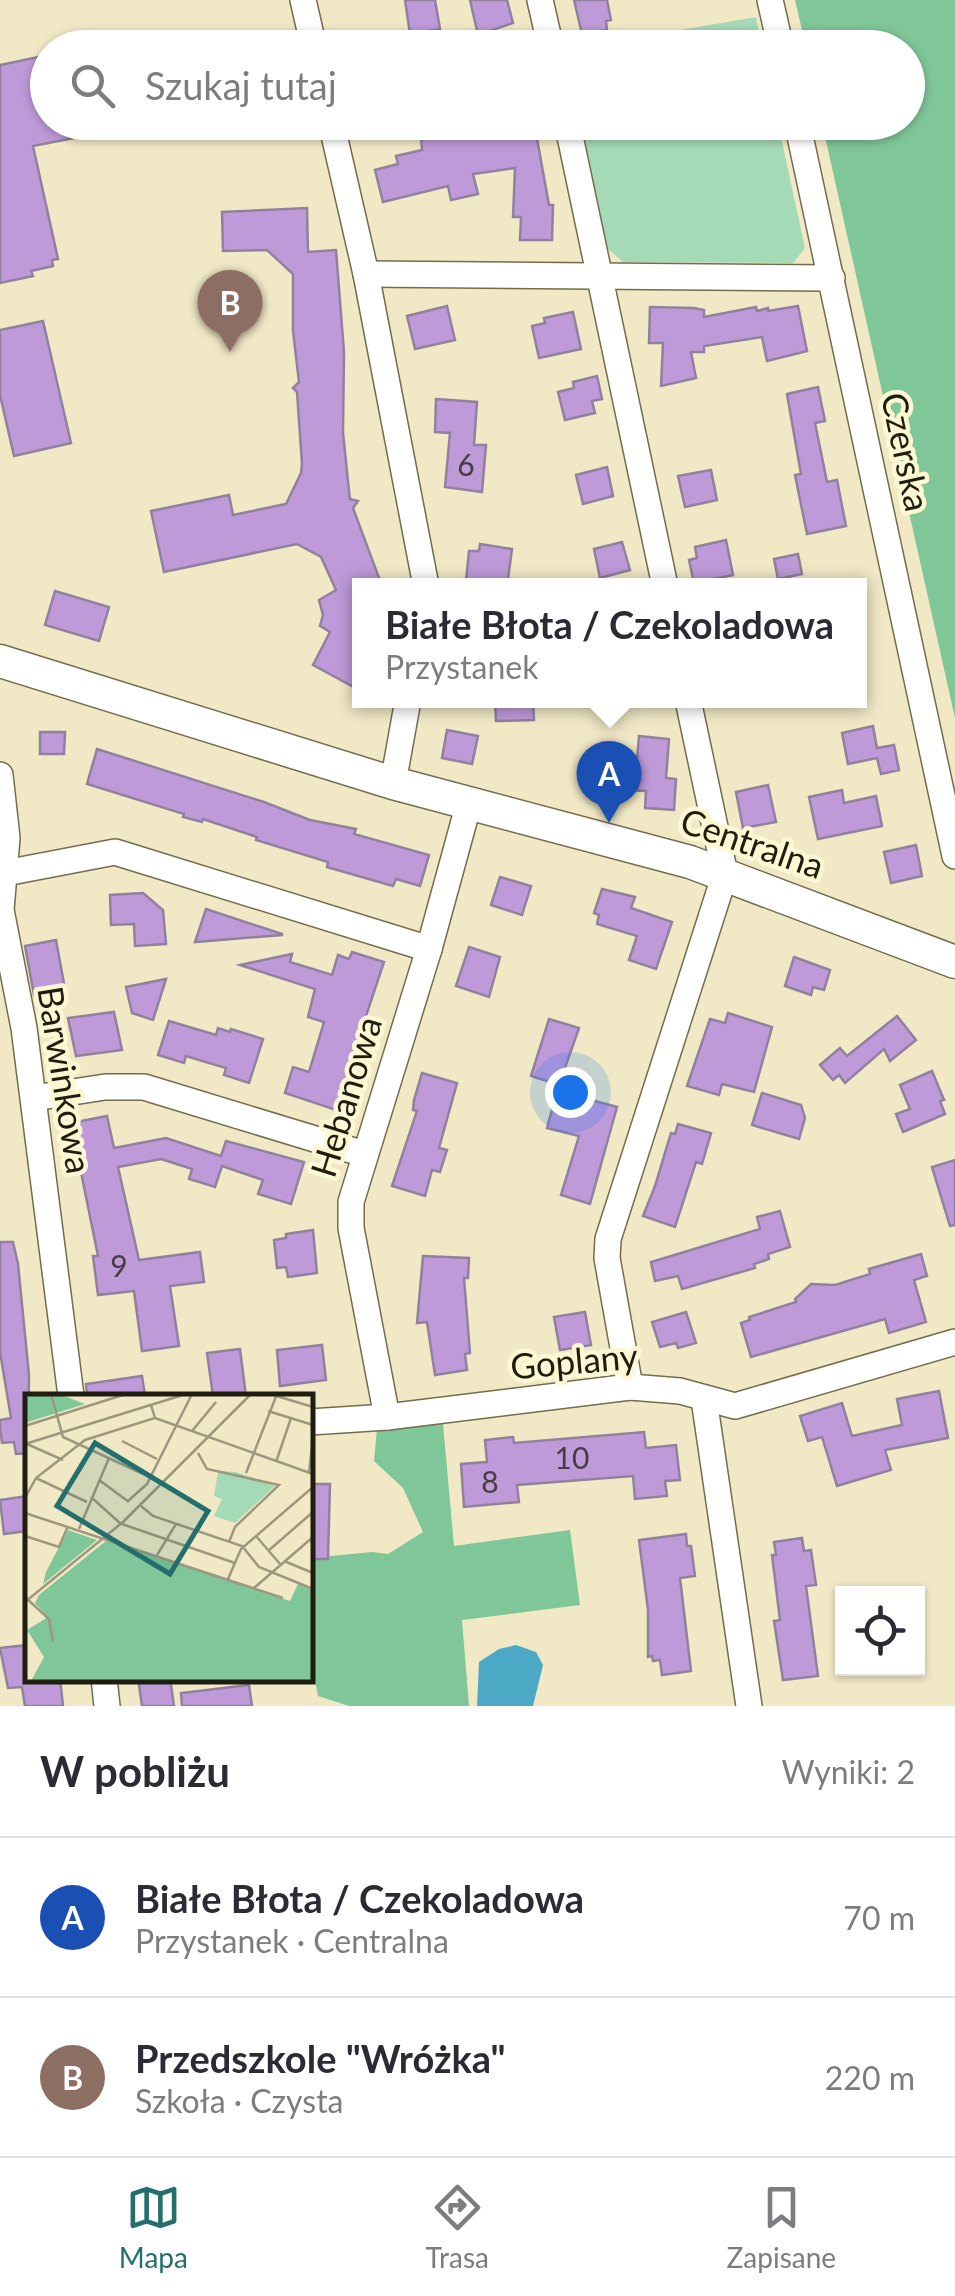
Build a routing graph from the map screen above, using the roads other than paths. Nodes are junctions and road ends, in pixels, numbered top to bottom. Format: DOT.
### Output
graph roads {
  1 [pos="303,0"];
  2 [pos="540,0"];
  3 [pos="770,0"];
  4 [pos="310,30"];
  5 [pos="546,30"];
  6 [pos="777,30"];
  7 [pos="335,140"];
  8 [pos="571,140"];
  9 [pos="802,140"];
  10 [pos="366,274"];
  11 [pos="600,274"];
  12 [pos="832,278"];
  13 [pos="424,578"];
  14 [pos="662,578"];
  15 [pos="0,661"];
  16 [pos="407,708"];
  17 [pos="690,708"];
  18 [pos="0,775"];
  19 [pos="393,782"];
  20 [pos="469,802"];
  21 [pos="955,856"];
  22 [pos="2,873"];
  23 [pos="725,874"];
  24 [pos="429,949"];
  25 [pos="955,962"];
  26 [pos="34,1098"];
  27 [pos="364,1154"];
  28 [pos="955,1342"];
  29 [pos="630,1387"];
  30 [pos="71,1394"];
  31 [pos="704,1400"];
  32 [pos="387,1417"];
  33 [pos="312,1422"];
  34 [pos="104,1681"];
  35 [pos="107,1706"];
  36 [pos="748,1706"];
  1 -- 4 [label="street"];
  2 -- 5 [label="street"];
  3 -- 6 [label="street"];
  7 -- 10 [label="street"];
  8 -- 11 [label="street"];
  9 -- 12 [label="street, Czerska"];
  10 -- 11 [label="street"];
  10 -- 13 [label="street"];
  11 -- 12 [label="street"];
  11 -- 14 [label="street"];
  12 -- 21 [label="street, Czerska"];
  15 -- 19 [label="street, Centralna"];
  16 -- 19 [label="street"];
  17 -- 23 [label="street"];
  18 -- 22 [label="street, Barwinkowa"];
  19 -- 20 [label="street, Centralna"];
  20 -- 23 [label="street, Centralna"];
  20 -- 24 [label="street, Hebanowa"];
  22 -- 24 [label="street"];
  22 -- 26 [label="street, Barwinkowa"];
  23 -- 25 [label="street, Centralna"];
  23 -- 29 [label="street"];
  24 -- 27 [label="street, Hebanowa"];
  26 -- 27 [label="street"];
  26 -- 30 [label="street, Barwinkowa"];
  27 -- 32 [label="street, Hebanowa"];
  28 -- 31 [label="street, Goplany"];
  29 -- 31 [label="street, Goplany"];
  29 -- 32 [label="street, Goplany"];
  31 -- 36 [label="street"];
  32 -- 33 [label="street, Goplany"];
  34 -- 35 [label="street"];
}
